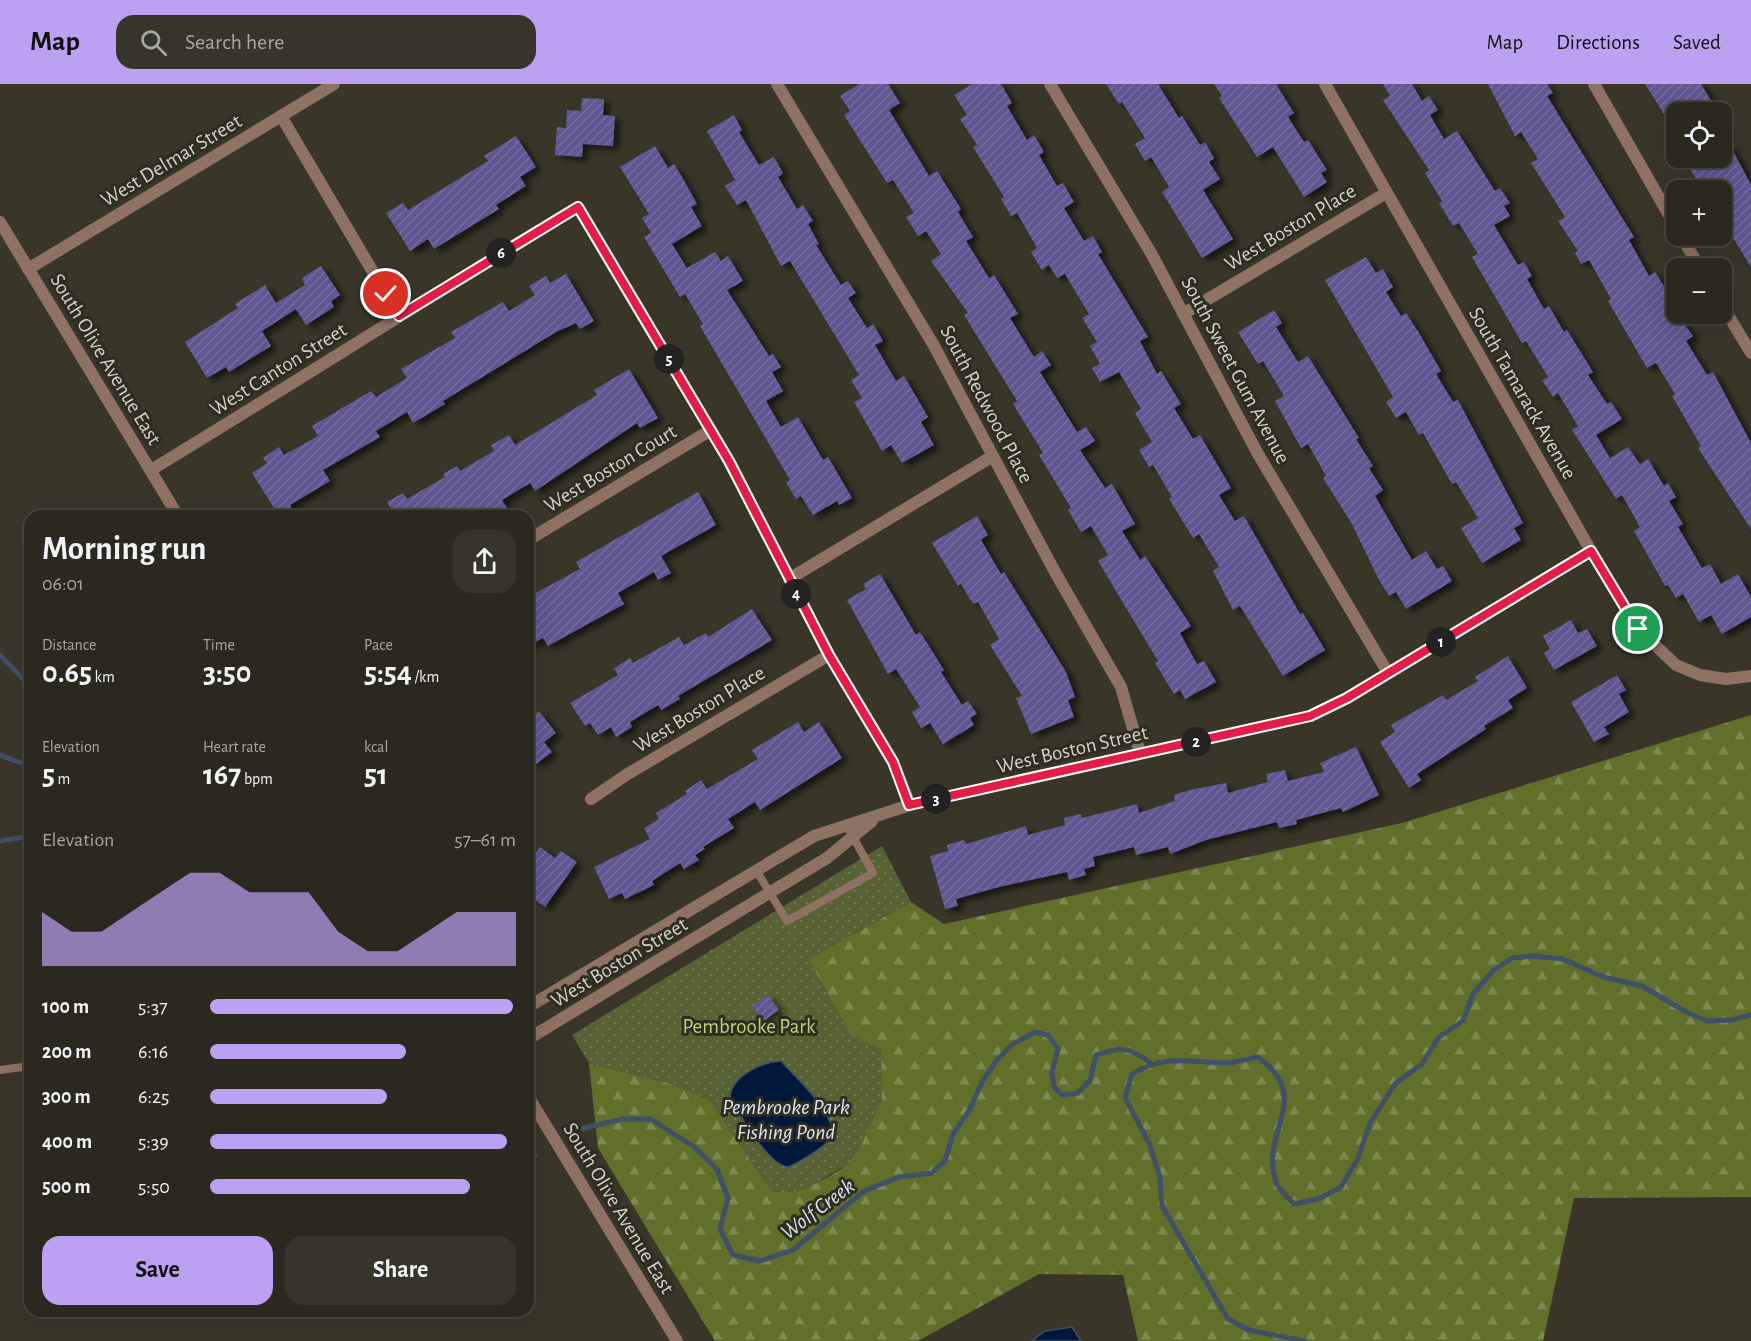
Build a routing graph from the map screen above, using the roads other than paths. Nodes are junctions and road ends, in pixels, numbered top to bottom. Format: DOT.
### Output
graph roads {
  1 [pos="334,84"];
  2 [pos="777,84"];
  3 [pos="1050,84"];
  4 [pos="1325,84"];
  5 [pos="1594,84"];
  6 [pos="280,116"];
  7 [pos="1386,193"];
  8 [pos="1666,210"];
  9 [pos="0,222"];
  10 [pos="28,268"];
  11 [pos="1183,314"];
  12 [pos="399,316"];
  13 [pos="1732,322"];
  14 [pos="1751,353"];
  15 [pos="711,430"];
  16 [pos="993,456"];
  17 [pos="151,470"];
  18 [pos="174,510"];
  19 [pos="534,536"];
  20 [pos="1591,551"];
  21 [pos="789,579"];
  22 [pos="829,655"];
  23 [pos="1388,674"];
  24 [pos="1751,676"];
  25 [pos="1140,753"];
  26 [pos="591,799"];
  27 [pos="909,805"];
  28 [pos="850,832"];
  29 [pos="756,870"];
  30 [pos="771,894"];
  31 [pos="534,1004"];
  32 [pos="534,1035"];
  33 [pos="24,1067"];
  34 [pos="0,1070"];
  35 [pos="534,1106"];
  36 [pos="676,1341"];
  1 -- 6 [label="street, West Delmar Street"];
  2 -- 16 [label="street, South Redwood Place"];
  3 -- 11 [label="street, South Sweet Gum Avenue"];
  4 -- 7 [label="street, South Tamarack Avenue"];
  5 -- 8 [label="street"];
  6 -- 10 [label="street, West Delmar Street"];
  6 -- 12 [label="street"];
  7 -- 11 [label="street, West Boston Place"];
  7 -- 20 [label="street, South Tamarack Avenue"];
  9 -- 10 [label="street, South Olive Avenue East"];
  10 -- 17 [label="street, South Olive Avenue East"];
  11 -- 23 [label="street, South Sweet Gum Avenue"];
  12 -- 15 [label="street, West Canton Street"];
  12 -- 17 [label="street, West Canton Street"];
  13 -- 14 [label="street"];
  15 -- 19 [label="street, West Boston Court"];
  15 -- 21 [label="street"];
  16 -- 21 [label="street"];
  16 -- 25 [label="street, South Redwood Place"];
  17 -- 18 [label="street, South Olive Avenue East"];
  20 -- 23 [label="street, West Boston Street"];
  20 -- 24 [label="street, South Tamarack Avenue"];
  21 -- 22 [label="street"];
  22 -- 26 [label="street, West Boston Place"];
  22 -- 27 [label="street"];
  23 -- 25 [label="street, West Boston Street"];
  25 -- 27 [label="street, West Boston Street"];
  27 -- 28 [label="street, West Boston Street"];
  28 -- 29 [label="street, West Boston Street"];
  28 -- 30 [label="street, West Boston Street"];
  28 -- 30 [label="lane"];
  29 -- 30 [label="lane"];
  29 -- 31 [label="street, West Boston Street"];
  30 -- 32 [label="street, West Boston Street"];
  33 -- 34 [label="lane"];
  35 -- 36 [label="street, South Olive Avenue East"];
}
